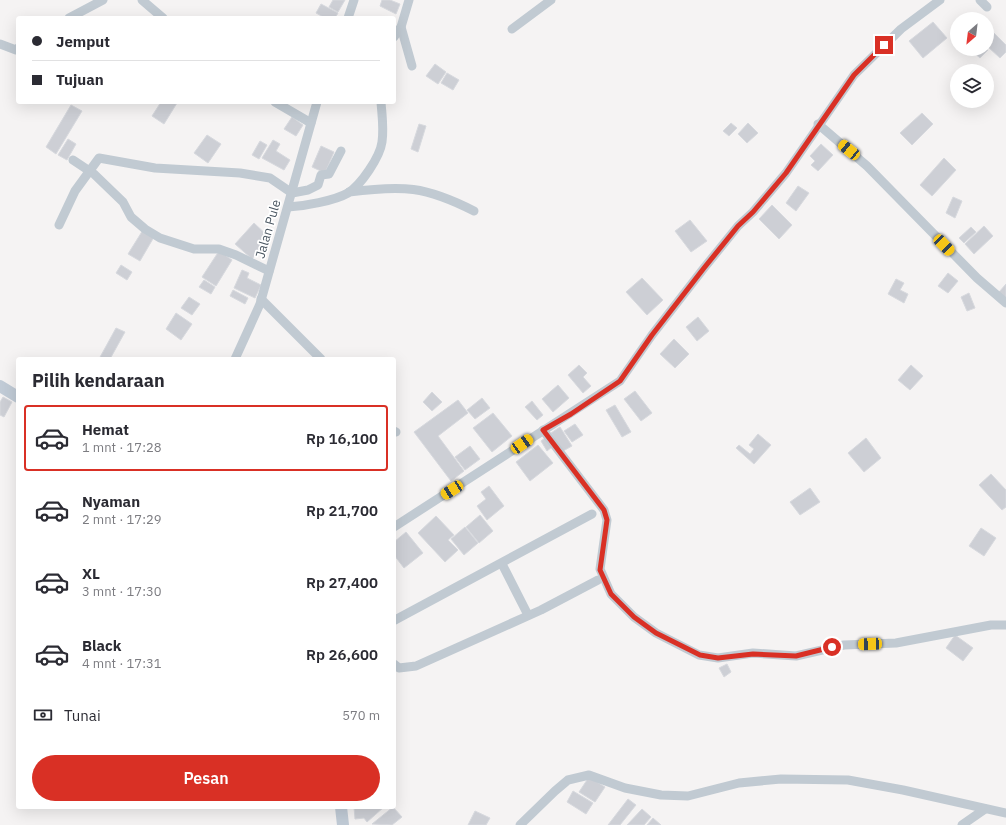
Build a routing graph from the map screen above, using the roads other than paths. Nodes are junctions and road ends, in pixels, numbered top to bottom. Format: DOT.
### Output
graph roads {
  1 [pos="103,0"];
  2 [pos="142,0"];
  3 [pos="354,0"];
  4 [pos="409,0"];
  5 [pos="551,0"];
  6 [pos="940,0"];
  7 [pos="980,0"];
  8 [pos="987,7"];
  9 [pos="73,16"];
  10 [pos="162,16"];
  11 [pos="349,16"];
  12 [pos="400,27"];
  13 [pos="512,29"];
  14 [pos="396,34"];
  15 [pos="0,44"];
  16 [pos="16,50"];
  17 [pos="412,66"];
  18 [pos="278,104"];
  19 [pos="316,104"];
  20 [pos="381,104"];
  21 [pos="311,123"];
  22 [pos="818,124"];
  23 [pos="341,151"];
  24 [pos="73,160"];
  25 [pos="90,171"];
  26 [pos="349,192"];
  27 [pos="292,193"];
  28 [pos="288,207"];
  29 [pos="474,211"];
  30 [pos="59,225"];
  31 [pos="269,271"];
  32 [pos="261,299"];
  33 [pos="1006,303"];
  34 [pos="236,357"];
  35 [pos="319,357"];
  36 [pos="0,386"];
  37 [pos="16,396"];
  38 [pos="543,430"];
  39 [pos="592,514"];
  40 [pos="396,526"];
  41 [pos="502,564"];
  42 [pos="598,580"];
  43 [pos="528,615"];
  44 [pos="396,619"];
  45 [pos="1006,625"];
  46 [pos="396,666"];
  47 [pos="341,809"];
  48 [pos="985,809"];
  49 [pos="1006,813"];
  50 [pos="343,825"];
  51 [pos="520,825"];
  52 [pos="962,825"];
  1 -- 9 [label="street"];
  2 -- 10 [label="street"];
  3 -- 11 [label="street"];
  4 -- 12 [label="street"];
  5 -- 13 [label="street"];
  6 -- 22 [label="street"];
  7 -- 8 [label="street"];
  12 -- 14 [label="street"];
  12 -- 17 [label="street"];
  15 -- 16 [label="street"];
  18 -- 21 [label="street"];
  19 -- 21 [label="street, Jalan Pule"];
  20 -- 26 [label="street"];
  21 -- 27 [label="street, Jalan Pule"];
  22 -- 33 [label="street"];
  22 -- 38 [label="street"];
  23 -- 27 [label="street"];
  24 -- 25 [label="street"];
  25 -- 27 [label="street"];
  25 -- 30 [label="street"];
  25 -- 31 [label="street"];
  26 -- 28 [label="street"];
  26 -- 29 [label="street"];
  27 -- 28 [label="street, Jalan Pule"];
  28 -- 31 [label="street, Jalan Pule"];
  31 -- 32 [label="street, Jalan Pule"];
  32 -- 34 [label="street, Jalan Pule"];
  32 -- 35 [label="street"];
  36 -- 37 [label="main road"];
  38 -- 40 [label="street"];
  38 -- 45 [label="street"];
  39 -- 41 [label="street"];
  41 -- 43 [label="street"];
  41 -- 44 [label="street"];
  42 -- 43 [label="street"];
  43 -- 46 [label="street"];
  47 -- 50 [label="main road"];
  48 -- 49 [label="street"];
  48 -- 51 [label="street"];
  48 -- 52 [label="street"];
}
